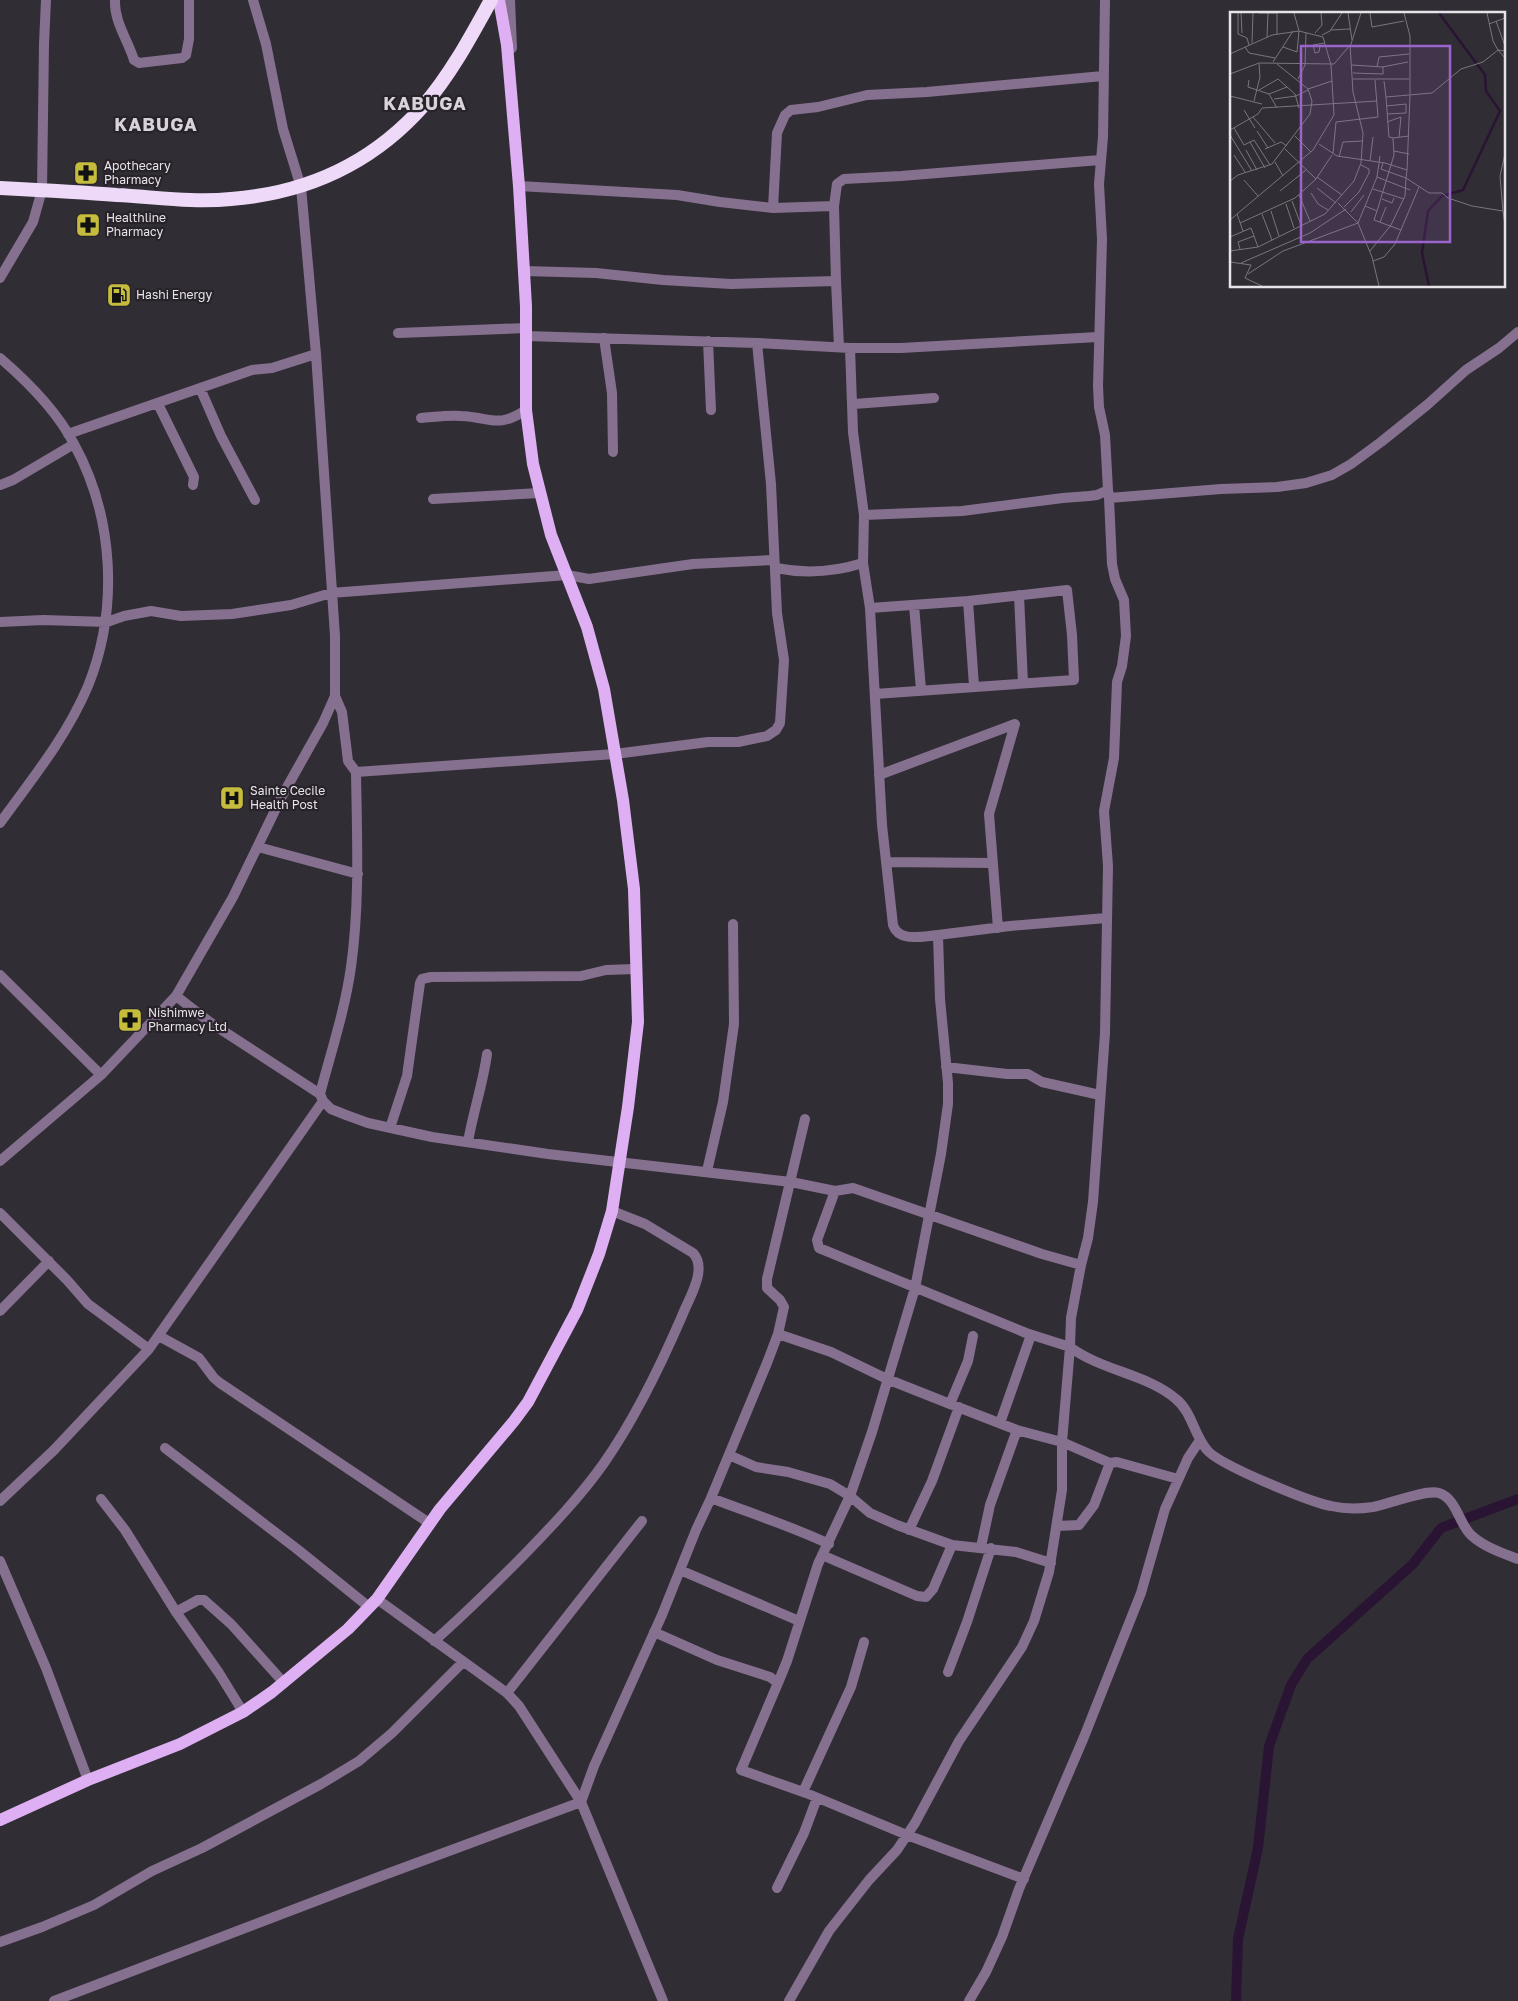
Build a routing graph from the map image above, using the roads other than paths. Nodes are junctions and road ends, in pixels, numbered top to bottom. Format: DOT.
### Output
graph roads {
  1 [pos="46,0"];
  2 [pos="115,0"];
  3 [pos="189,0"];
  4 [pos="253,0"];
  5 [pos="491,0"];
  6 [pos="499,0"];
  7 [pos="510,0"];
  8 [pos="1105,0"];
  9 [pos="1103,76"];
  10 [pos="516,156"];
  11 [pos="1100,160"];
  12 [pos="518,186"];
  13 [pos="301,187"];
  14 [pos="0,188"];
  15 [pos="42,190"];
  16 [pos="834,206"];
  17 [pos="773,208"];
  18 [pos="524,271"];
  19 [pos="0,278"];
  20 [pos="836,281"];
  21 [pos="398,332"];
  22 [pos="526,332"];
  23 [pos="1518,332"];
  24 [pos="1098,337"];
  25 [pos="604,338"];
  26 [pos="708,341"];
  27 [pos="757,343"];
  28 [pos="839,347"];
  29 [pos="850,348"];
  30 [pos="316,354"];
  31 [pos="0,358"];
  32 [pos="200,388"];
  33 [pos="934,398"];
  34 [pos="158,404"];
  35 [pos="854,404"];
  36 [pos="526,410"];
  37 [pos="711,410"];
  38 [pos="422,418"];
  39 [pos="68,434"];
  40 [pos="74,444"];
  41 [pos="613,452"];
  42 [pos="0,485"];
  43 [pos="193,485"];
  44 [pos="539,493"];
  45 [pos="1108,494"];
  46 [pos="433,499"];
  47 [pos="255,500"];
  48 [pos="864,515"];
  49 [pos="863,563"];
  50 [pos="775,564"];
  51 [pos="567,575"];
  52 [pos="331,593"];
  53 [pos="1018,595"];
  54 [pos="968,601"];
  55 [pos="914,605"];
  56 [pos="870,608"];
  57 [pos="0,622"];
  58 [pos="107,622"];
  59 [pos="1023,683"];
  60 [pos="974,686"];
  61 [pos="921,690"];
  62 [pos="875,694"];
  63 [pos="335,696"];
  64 [pos="615,754"];
  65 [pos="356,772"];
  66 [pos="879,774"];
  67 [pos="0,823"];
  68 [pos="258,847"];
  69 [pos="888,862"];
  70 [pos="992,863"];
  71 [pos="358,874"];
  72 [pos="1106,918"];
  73 [pos="733,924"];
  74 [pos="998,928"];
  75 [pos="938,935"];
  76 [pos="635,969"];
  77 [pos="0,975"];
  78 [pos="176,996"];
  79 [pos="487,1054"];
  80 [pos="946,1068"];
  81 [pos="100,1075"];
  82 [pos="1100,1095"];
  83 [pos="321,1097"];
  84 [pos="805,1119"];
  85 [pos="390,1128"];
  86 [pos="468,1142"];
  87 [pos="0,1161"];
  88 [pos="619,1161"];
  89 [pos="708,1171"];
  90 [pos="791,1182"];
  91 [pos="835,1191"];
  92 [pos="612,1212"];
  93 [pos="0,1213"];
  94 [pos="929,1215"];
  95 [pos="49,1261"];
  96 [pos="1081,1264"];
  97 [pos="915,1288"];
  98 [pos="0,1311"];
  99 [pos="778,1334"];
  100 [pos="1031,1335"];
  101 [pos="158,1336"];
  102 [pos="973,1336"];
  103 [pos="1070,1347"];
  104 [pos="148,1349"];
  105 [pos="888,1380"];
  106 [pos="955,1406"];
  107 [pos="1000,1424"];
  108 [pos="1018,1430"];
  109 [pos="1200,1440"];
  110 [pos="1062,1442"];
  111 [pos="165,1448"];
  112 [pos="729,1455"];
  113 [pos="1110,1463"];
  114 [pos="1178,1479"];
  115 [pos="850,1496"];
  116 [pos="711,1498"];
  117 [pos="101,1499"];
  118 [pos="0,1501"];
  119 [pos="642,1521"];
  120 [pos="429,1524"];
  121 [pos="1057,1526"];
  122 [pos="909,1530"];
  123 [pos="829,1544"];
  124 [pos="952,1545"];
  125 [pos="986,1548"];
  126 [pos="822,1555"];
  127 [pos="1518,1559"];
  128 [pos="0,1561"];
  129 [pos="1051,1563"];
  130 [pos="680,1570"];
  131 [pos="373,1603"];
  132 [pos="176,1612"];
  133 [pos="799,1620"];
  134 [pos="654,1632"];
  135 [pos="434,1641"];
  136 [pos="864,1642"];
  137 [pos="463,1662"];
  138 [pos="948,1672"];
  139 [pos="284,1683"];
  140 [pos="778,1683"];
  141 [pos="507,1693"];
  142 [pos="243,1712"];
  143 [pos="88,1780"];
  144 [pos="803,1792"];
  145 [pos="817,1798"];
  146 [pos="582,1802"];
  147 [pos="0,1820"];
  148 [pos="906,1835"];
  149 [pos="1024,1879"];
  150 [pos="777,1888"];
  151 [pos="0,1942"];
  152 [pos="54,2001"];
  153 [pos="663,2001"];
  154 [pos="789,2001"];
  155 [pos="969,2001"];
  1 -- 15 [label="street"];
  2 -- 3 [label="street"];
  4 -- 13 [label="street"];
  5 -- 13 [label="highway"];
  6 -- 10 [label="main road"];
  7 -- 10 [label="street"];
  8 -- 9 [label="street"];
  9 -- 11 [label="street"];
  9 -- 17 [label="street"];
  10 -- 12 [label="main road"];
  11 -- 16 [label="street"];
  11 -- 24 [label="street"];
  12 -- 17 [label="street"];
  12 -- 18 [label="main road"];
  13 -- 15 [label="highway"];
  13 -- 30 [label="street"];
  14 -- 15 [label="highway"];
  15 -- 19 [label="street"];
  16 -- 17 [label="street"];
  16 -- 20 [label="street"];
  18 -- 20 [label="street"];
  18 -- 22 [label="main road"];
  20 -- 28 [label="street"];
  21 -- 22 [label="street"];
  22 -- 25 [label="street"];
  22 -- 36 [label="main road"];
  23 -- 45 [label="street"];
  24 -- 29 [label="street"];
  24 -- 45 [label="street"];
  25 -- 26 [label="street"];
  25 -- 41 [label="street"];
  26 -- 27 [label="street"];
  26 -- 37 [label="street"];
  27 -- 28 [label="street"];
  27 -- 50 [label="street"];
  28 -- 29 [label="street"];
  29 -- 35 [label="street"];
  30 -- 32 [label="street"];
  30 -- 52 [label="street"];
  31 -- 39 [label="street"];
  32 -- 34 [label="street"];
  32 -- 47 [label="street"];
  33 -- 35 [label="street"];
  34 -- 39 [label="street"];
  34 -- 43 [label="street"];
  35 -- 48 [label="street"];
  36 -- 38 [label="street"];
  36 -- 44 [label="main road"];
  39 -- 40 [label="street"];
  40 -- 42 [label="street"];
  40 -- 58 [label="street"];
  44 -- 46 [label="street"];
  44 -- 51 [label="main road"];
  45 -- 48 [label="street"];
  45 -- 72 [label="street"];
  48 -- 49 [label="street"];
  49 -- 50 [label="street"];
  49 -- 56 [label="street"];
  50 -- 51 [label="street"];
  50 -- 64 [label="street"];
  51 -- 52 [label="street"];
  51 -- 64 [label="main road"];
  52 -- 58 [label="street"];
  52 -- 63 [label="street"];
  53 -- 54 [label="street"];
  53 -- 59 [label="street"];
  53 -- 59 [label="street"];
  54 -- 55 [label="street"];
  54 -- 60 [label="street"];
  55 -- 56 [label="street"];
  55 -- 61 [label="street"];
  56 -- 62 [label="street"];
  57 -- 58 [label="street"];
  58 -- 67 [label="street"];
  59 -- 60 [label="street"];
  60 -- 61 [label="street"];
  61 -- 62 [label="street"];
  62 -- 66 [label="street"];
  63 -- 65 [label="street"];
  63 -- 68 [label="street"];
  64 -- 65 [label="street"];
  64 -- 76 [label="main road"];
  65 -- 71 [label="street"];
  66 -- 69 [label="street"];
  66 -- 70 [label="street"];
  68 -- 71 [label="street"];
  68 -- 78 [label="street"];
  69 -- 70 [label="street"];
  69 -- 75 [label="street"];
  70 -- 74 [label="street"];
  71 -- 83 [label="street"];
  72 -- 74 [label="street"];
  72 -- 82 [label="street"];
  73 -- 89 [label="street"];
  74 -- 75 [label="street"];
  75 -- 80 [label="street"];
  76 -- 85 [label="street"];
  76 -- 88 [label="main road"];
  77 -- 81 [label="street"];
  78 -- 81 [label="street"];
  78 -- 83 [label="street"];
  79 -- 86 [label="street"];
  80 -- 82 [label="street"];
  80 -- 94 [label="street"];
  81 -- 87 [label="street"];
  82 -- 96 [label="street"];
  83 -- 85 [label="street"];
  83 -- 101 [label="street"];
  84 -- 90 [label="street"];
  85 -- 86 [label="street"];
  86 -- 88 [label="street"];
  88 -- 89 [label="street"];
  88 -- 92 [label="main road"];
  89 -- 90 [label="street"];
  90 -- 91 [label="street"];
  90 -- 99 [label="street"];
  91 -- 94 [label="street"];
  91 -- 97 [label="street"];
  92 -- 120 [label="main road"];
  92 -- 135 [label="street"];
  93 -- 95 [label="street"];
  94 -- 96 [label="street"];
  94 -- 97 [label="street"];
  95 -- 98 [label="street"];
  95 -- 104 [label="street"];
  96 -- 103 [label="street"];
  97 -- 100 [label="street"];
  97 -- 105 [label="street"];
  99 -- 105 [label="street"];
  99 -- 112 [label="street"];
  100 -- 103 [label="street"];
  100 -- 107 [label="street"];
  101 -- 104 [label="street"];
  101 -- 120 [label="street"];
  102 -- 106 [label="street"];
  103 -- 109 [label="street"];
  103 -- 110 [label="street"];
  104 -- 118 [label="street"];
  105 -- 106 [label="street"];
  105 -- 115 [label="street"];
  106 -- 107 [label="street"];
  106 -- 122 [label="street"];
  107 -- 108 [label="street"];
  108 -- 110 [label="street"];
  108 -- 125 [label="street"];
  109 -- 114 [label="street"];
  109 -- 127 [label="street"];
  110 -- 113 [label="street"];
  110 -- 121 [label="street"];
  111 -- 131 [label="street"];
  112 -- 115 [label="street"];
  112 -- 116 [label="street"];
  113 -- 114 [label="street"];
  113 -- 121 [label="street"];
  114 -- 149 [label="street"];
  115 -- 122 [label="street"];
  115 -- 123 [label="street"];
  116 -- 123 [label="street"];
  116 -- 130 [label="street"];
  117 -- 132 [label="street"];
  119 -- 141 [label="street"];
  120 -- 131 [label="main road"];
  121 -- 129 [label="street"];
  122 -- 124 [label="street"];
  123 -- 126 [label="street"];
  124 -- 125 [label="street"];
  124 -- 126 [label="street"];
  125 -- 129 [label="street"];
  125 -- 138 [label="street"];
  126 -- 133 [label="street"];
  128 -- 143 [label="street"];
  129 -- 148 [label="street"];
  130 -- 133 [label="street"];
  130 -- 134 [label="street"];
  131 -- 135 [label="street"];
  131 -- 139 [label="main road"];
  132 -- 139 [label="street"];
  132 -- 142 [label="street"];
  133 -- 140 [label="street"];
  134 -- 140 [label="street"];
  134 -- 146 [label="street"];
  135 -- 137 [label="street"];
  136 -- 144 [label="street"];
  137 -- 141 [label="street"];
  137 -- 151 [label="street"];
  139 -- 142 [label="main road"];
  140 -- 144 [label="street"];
  141 -- 146 [label="street"];
  142 -- 143 [label="main road"];
  143 -- 147 [label="main road"];
  144 -- 145 [label="street"];
  145 -- 148 [label="street"];
  145 -- 150 [label="street"];
  146 -- 152 [label="street"];
  146 -- 153 [label="street"];
  148 -- 149 [label="street"];
  148 -- 154 [label="street"];
  149 -- 155 [label="street"];
}
